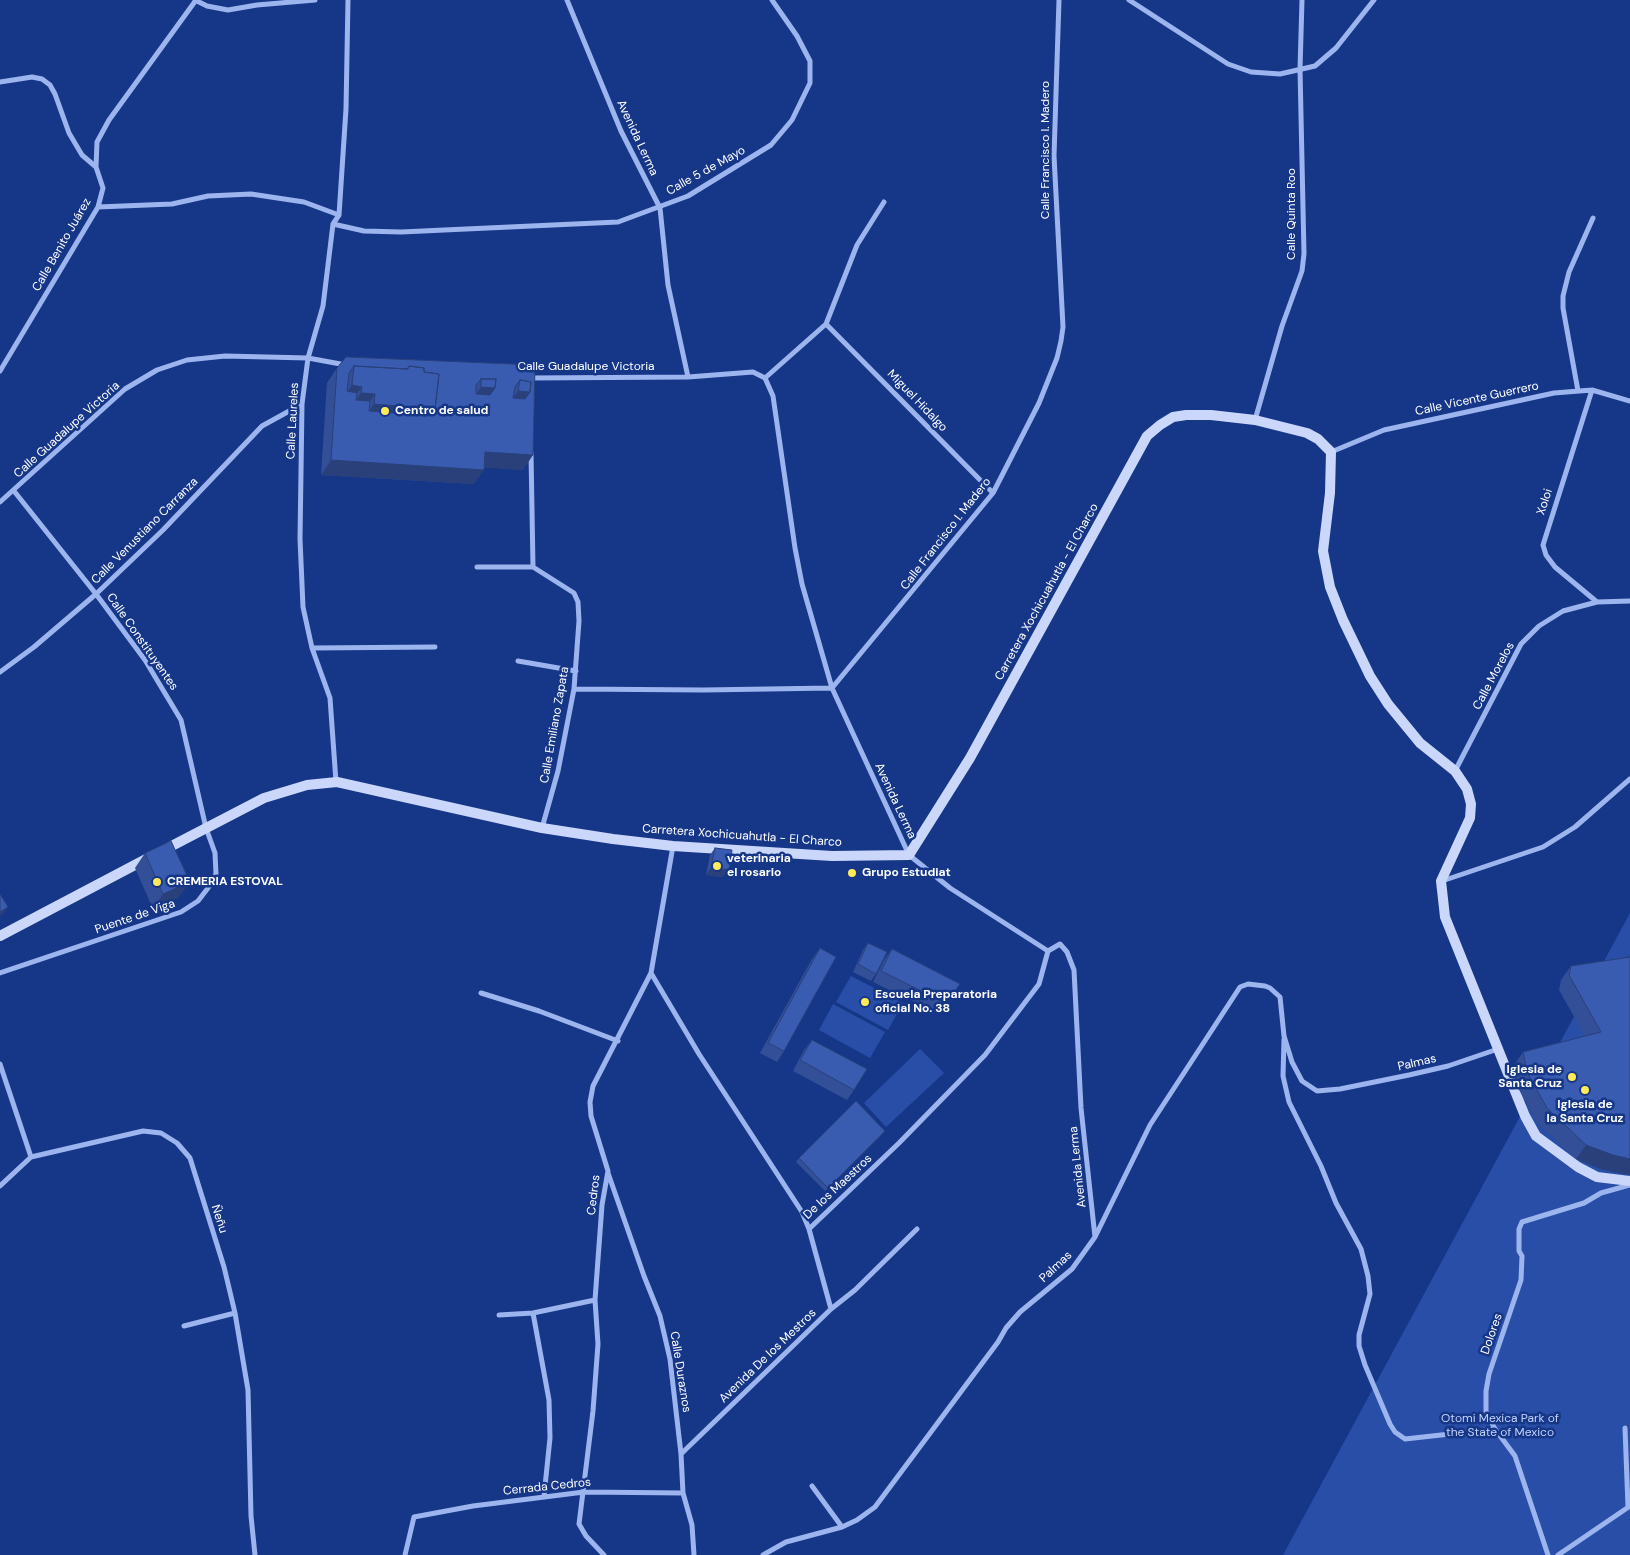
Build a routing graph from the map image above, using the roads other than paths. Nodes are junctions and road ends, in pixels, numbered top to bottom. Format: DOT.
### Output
graph roads {
  1 [pos="196,0"];
  2 [pos="315,0"];
  3 [pos="348,0"];
  4 [pos="567,0"];
  5 [pos="772,0"];
  6 [pos="1059,0"];
  7 [pos="1129,0"];
  8 [pos="1302,0"];
  9 [pos="1374,0"];
  10 [pos="1300,69"];
  11 [pos="0,82"];
  12 [pos="96,167"];
  13 [pos="884,202"];
  14 [pos="98,207"];
  15 [pos="660,208"];
  16 [pos="339,215"];
  17 [pos="1593,218"];
  18 [pos="333,224"];
  19 [pos="826,324"];
  20 [pos="308,358"];
  21 [pos="356,366"];
  22 [pos="0,371"];
  23 [pos="522,377"];
  24 [pos="688,377"];
  25 [pos="532,378"];
  26 [pos="766,378"];
  27 [pos="532,386"];
  28 [pos="1592,390"];
  29 [pos="1578,391"];
  30 [pos="1630,401"];
  31 [pos="302,404"];
  32 [pos="1255,420"];
  33 [pos="531,443"];
  34 [pos="1331,452"];
  35 [pos="14,491"];
  36 [pos="993,493"];
  37 [pos="0,502"];
  38 [pos="533,567"];
  39 [pos="477,568"];
  40 [pos="96,594"];
  41 [pos="1630,601"];
  42 [pos="1597,602"];
  43 [pos="436,646"];
  44 [pos="312,648"];
  45 [pos="518,661"];
  46 [pos="576,671"];
  47 [pos="0,672"];
  48 [pos="832,688"];
  49 [pos="574,689"];
  50 [pos="1455,771"];
  51 [pos="1630,779"];
  52 [pos="336,782"];
  53 [pos="206,828"];
  54 [pos="542,828"];
  55 [pos="672,846"];
  56 [pos="909,855"];
  57 [pos="1441,881"];
  58 [pos="0,936"];
  59 [pos="1048,951"];
  60 [pos="0,973"];
  61 [pos="651,973"];
  62 [pos="481,993"];
  63 [pos="1284,1036"];
  64 [pos="618,1042"];
  65 [pos="1498,1049"];
  66 [pos="0,1064"];
  67 [pos="31,1157"];
  68 [pos="608,1171"];
  69 [pos="1630,1181"];
  70 [pos="1630,1185"];
  71 [pos="0,1186"];
  72 [pos="809,1229"];
  73 [pos="917,1229"];
  74 [pos="1095,1238"];
  75 [pos="595,1300"];
  76 [pos="831,1308"];
  77 [pos="235,1313"];
  78 [pos="533,1313"];
  79 [pos="499,1315"];
  80 [pos="184,1326"];
  81 [pos="1495,1428"];
  82 [pos="1626,1428"];
  83 [pos="681,1454"];
  84 [pos="812,1486"];
  85 [pos="584,1492"];
  86 [pos="683,1493"];
  87 [pos="544,1496"];
  88 [pos="1629,1507"];
  89 [pos="842,1527"];
  90 [pos="255,1555"];
  91 [pos="405,1555"];
  92 [pos="604,1555"];
  93 [pos="694,1555"];
  94 [pos="763,1555"];
  95 [pos="1548,1555"];
  96 [pos="1558,1555"];
  1 -- 2 [label="street"];
  1 -- 12 [label="street, Calle Benito Juárez"];
  3 -- 16 [label="street, Calle Laureles"];
  4 -- 15 [label="street, Avenida Lerma"];
  5 -- 15 [label="street, Calle 5 de Mayo"];
  6 -- 36 [label="street, Calle Francisco I. Madero"];
  7 -- 10 [label="street"];
  8 -- 10 [label="street, Calle Quinta Roo"];
  9 -- 10 [label="street"];
  10 -- 32 [label="street, Calle Quinta Roo"];
  11 -- 12 [label="street"];
  12 -- 14 [label="street, Calle Benito Juárez"];
  13 -- 19 [label="street"];
  14 -- 16 [label="street"];
  14 -- 22 [label="street, Calle Benito Juárez"];
  15 -- 18 [label="street, Calle 5 de Mayo"];
  15 -- 24 [label="street, Avenida Lerma"];
  16 -- 18 [label="street, Calle Laureles"];
  17 -- 29 [label="street"];
  18 -- 20 [label="street, Calle Laureles"];
  19 -- 26 [label="street"];
  19 -- 36 [label="street, Miguel Hidalgo"];
  20 -- 21 [label="street, Calle Guadalupe Victoria"];
  20 -- 31 [label="street, Calle Laureles"];
  20 -- 35 [label="street, Calle Guadalupe Victoria"];
  23 -- 25 [label="street, Calle Guadalupe Victoria"];
  24 -- 25 [label="street, Calle Guadalupe Victoria"];
  24 -- 26 [label="street, Calle Guadalupe Victoria"];
  25 -- 27 [label="street"];
  26 -- 48 [label="street, Avenida Lerma"];
  28 -- 29 [label="street, Calle Vicente Guerrero"];
  28 -- 30 [label="street, Calle Vicente Guerrero"];
  28 -- 42 [label="street, Xoloi"];
  29 -- 34 [label="street, Calle Vicente Guerrero"];
  31 -- 40 [label="street, Calle Venustiano Carranza"];
  31 -- 44 [label="street, Calle Laureles"];
  32 -- 34 [label="main road, Carretera Xochicuahutla - El Charco"];
  32 -- 56 [label="main road, Carretera Xochicuahutla - El Charco"];
  33 -- 38 [label="street"];
  34 -- 50 [label="main road"];
  35 -- 37 [label="street, Calle Guadalupe Victoria"];
  35 -- 40 [label="street, Calle Constituyentes"];
  36 -- 48 [label="street, Calle Francisco I. Madero"];
  38 -- 39 [label="street"];
  38 -- 46 [label="street, Calle Emiliano Zapata"];
  40 -- 47 [label="street, Calle Venustiano Carranza"];
  40 -- 53 [label="street, Calle Constituyentes"];
  41 -- 42 [label="street, Calle Morelos"];
  42 -- 50 [label="street, Calle Morelos"];
  43 -- 44 [label="street"];
  44 -- 52 [label="street, Calle Laureles"];
  45 -- 46 [label="street"];
  46 -- 49 [label="street, Calle Emiliano Zapata"];
  48 -- 49 [label="street"];
  48 -- 56 [label="street, Avenida Lerma"];
  49 -- 54 [label="street, Calle Emiliano Zapata"];
  50 -- 57 [label="main road"];
  51 -- 57 [label="street"];
  52 -- 53 [label="main road, Carretera Xochicuahutla - El Charco"];
  52 -- 54 [label="main road, Carretera Xochicuahutla - El Charco"];
  53 -- 58 [label="main road, Carretera Xochicuahutla - El Charco"];
  53 -- 60 [label="street, Puente de Viga"];
  54 -- 55 [label="main road, Carretera Xochicuahutla - El Charco"];
  55 -- 56 [label="main road, Carretera Xochicuahutla - El Charco"];
  55 -- 61 [label="street, Cedros"];
  56 -- 59 [label="street, Avenida Lerma"];
  57 -- 65 [label="main road"];
  59 -- 72 [label="street, De los Maestros"];
  59 -- 74 [label="street, Avenida Lerma"];
  61 -- 64 [label="street, Cedros"];
  61 -- 72 [label="street, De los Maestros"];
  62 -- 64 [label="street"];
  63 -- 65 [label="street, Palmas"];
  63 -- 74 [label="street, Palmas"];
  63 -- 81 [label="street, Palmas"];
  64 -- 68 [label="street, Cedros"];
  65 -- 69 [label="main road"];
  66 -- 67 [label="street"];
  67 -- 71 [label="street"];
  67 -- 77 [label="street, Ñeñu"];
  68 -- 75 [label="street, Cedros"];
  68 -- 83 [label="street, Calle Duraznos"];
  70 -- 81 [label="street, Dolores"];
  72 -- 76 [label="street, Avenida De los Mestros"];
  73 -- 76 [label="street"];
  74 -- 89 [label="street, Palmas"];
  75 -- 78 [label="street"];
  75 -- 85 [label="street, Cedros"];
  76 -- 83 [label="street, Avenida De los Mestros"];
  77 -- 80 [label="street"];
  77 -- 90 [label="street, Ñeñu"];
  78 -- 79 [label="street"];
  78 -- 87 [label="street"];
  81 -- 95 [label="street, Dolores"];
  82 -- 88 [label="street"];
  83 -- 86 [label="street, Calle Duraznos"];
  84 -- 89 [label="street"];
  85 -- 86 [label="street, Cerrada Cedros"];
  85 -- 87 [label="street, Cerrada Cedros"];
  85 -- 92 [label="street, Cedros"];
  86 -- 93 [label="street, Calle Duraznos"];
  87 -- 91 [label="street, Cerrada Cedros"];
  88 -- 96 [label="street"];
  89 -- 94 [label="street, Palmas"];
}
